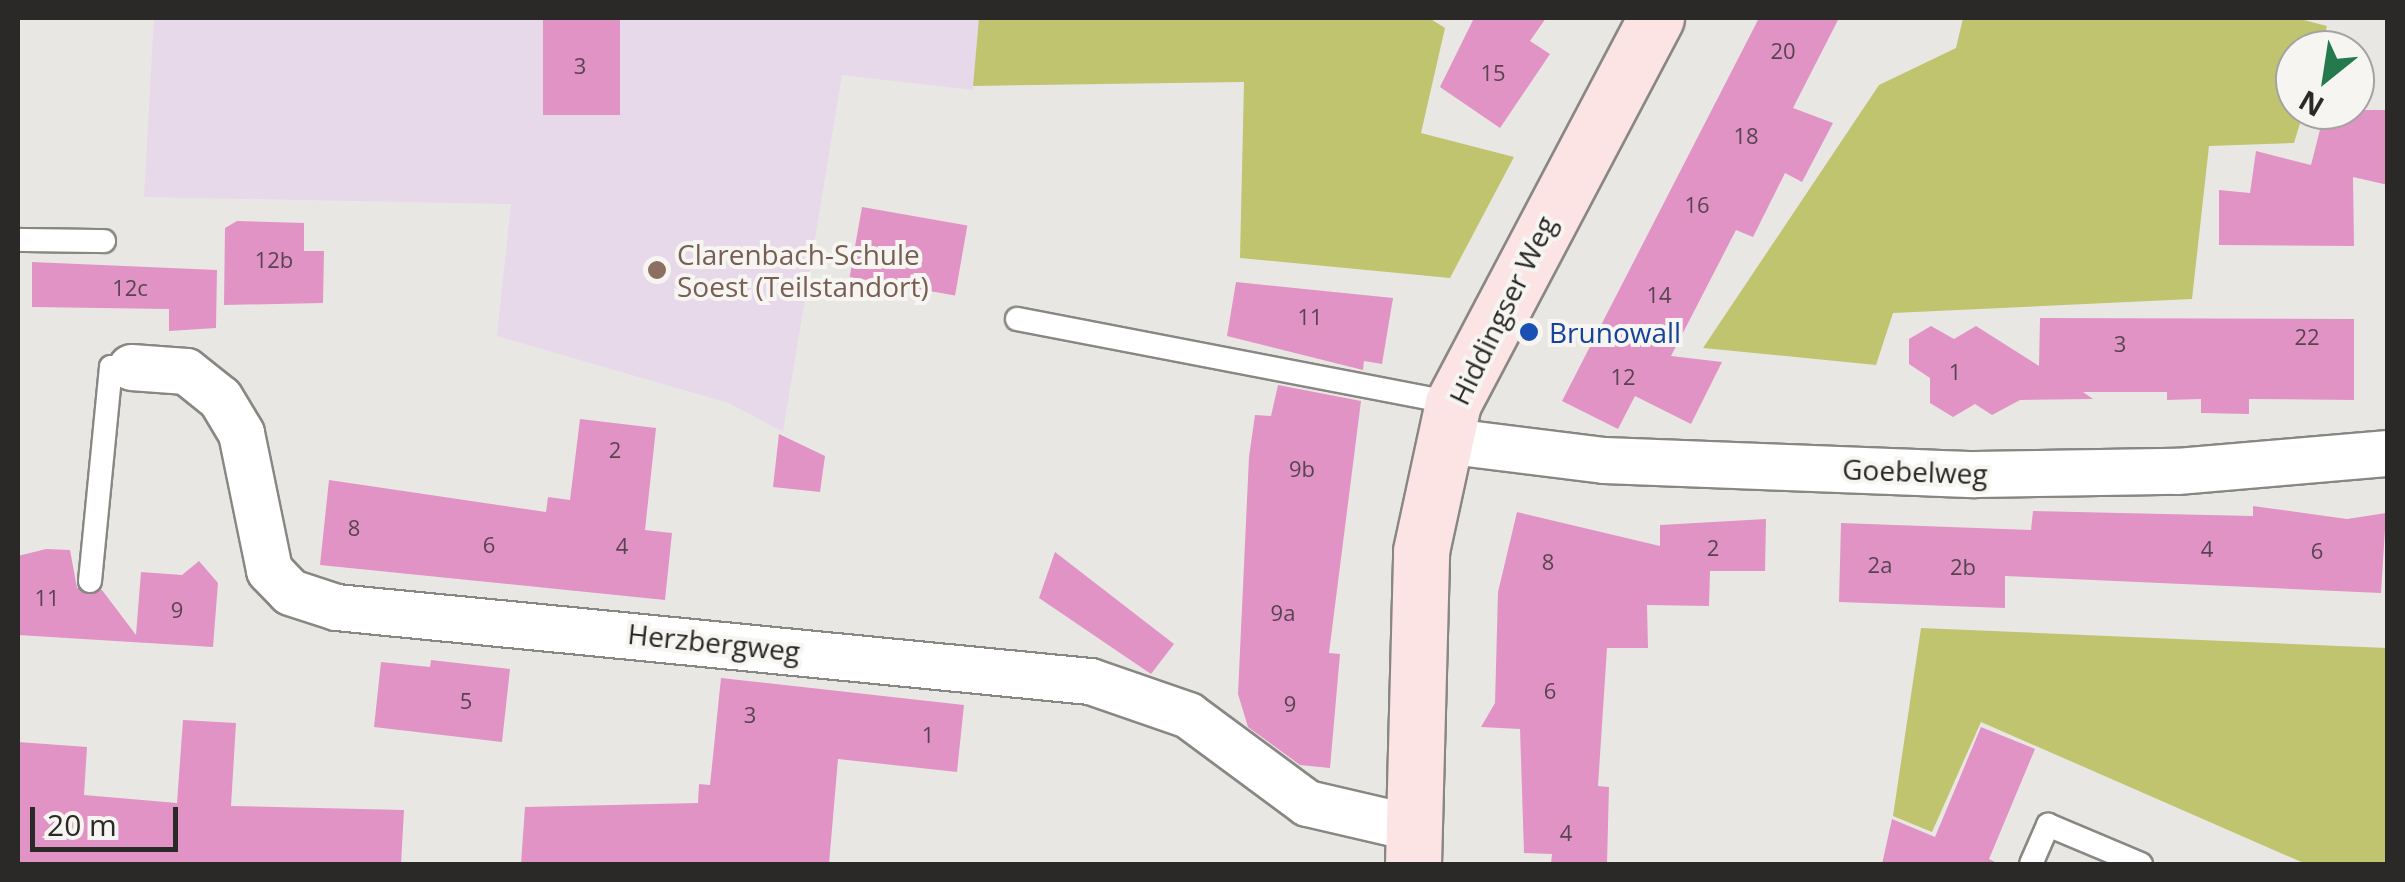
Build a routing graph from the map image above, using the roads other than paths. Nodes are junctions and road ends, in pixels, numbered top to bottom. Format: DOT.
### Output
graph roads {
  1 [pos="1656,18"];
  2 [pos="18,240"];
  3 [pos="104,241"];
  4 [pos="1017,320"];
  5 [pos="132,367"];
  6 [pos="1448,422"];
  7 [pos="2388,453"];
  8 [pos="90,581"];
  9 [pos="1412,846"];
  10 [pos="2031,864"];
  11 [pos="2141,864"];
  1 -- 6 [label="street, Hiddingser Weg"];
  2 -- 3 [label="lane"];
  4 -- 6 [label="lane"];
  5 -- 8 [label="lane"];
  5 -- 9 [label="street, Herzbergweg"];
  6 -- 7 [label="street, Goebelweg"];
  6 -- 9 [label="street, Hiddingser Weg"];
  10 -- 11 [label="lane"];
}
